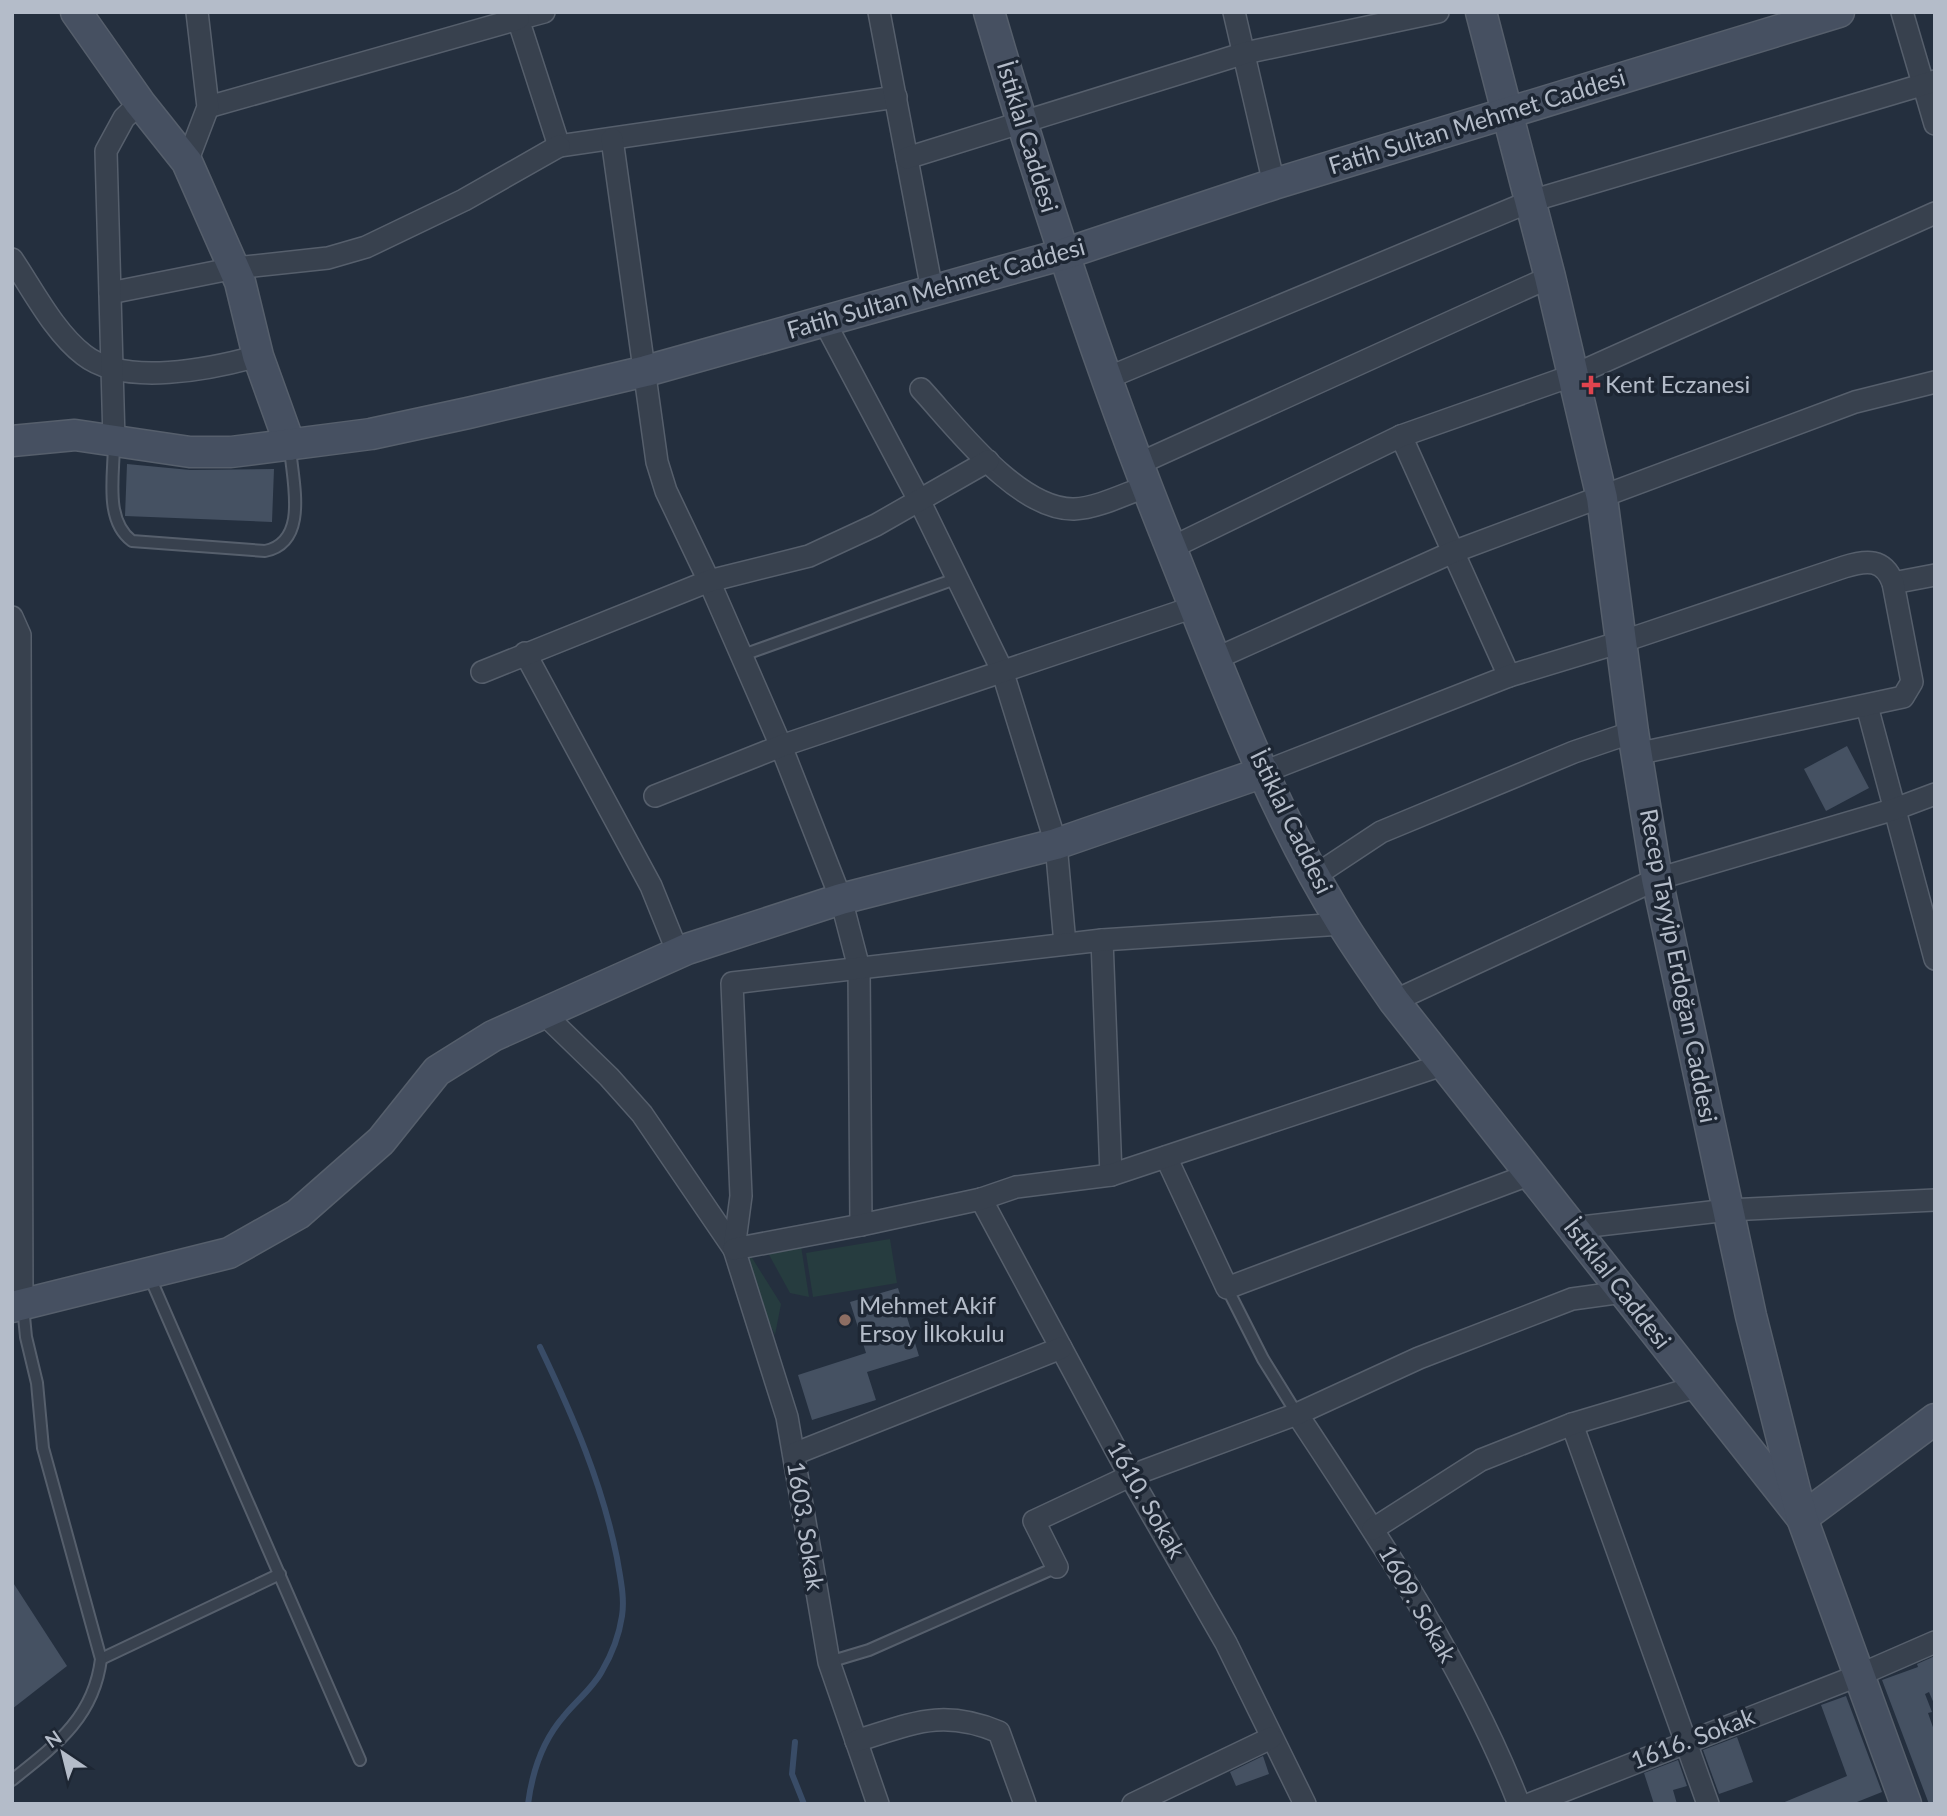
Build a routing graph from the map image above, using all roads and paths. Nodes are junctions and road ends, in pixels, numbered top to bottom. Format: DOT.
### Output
graph roads {
  1 [pos="76,12"];
  2 [pos="197,12"];
  3 [pos="544,12"];
  4 [pos="879,12"];
  5 [pos="989,12"];
  6 [pos="1234,12"];
  7 [pos="1438,12"];
  8 [pos="1481,12"];
  9 [pos="1839,12"];
  10 [pos="1902,12"];
  11 [pos="517,16"];
  12 [pos="1245,52"];
  13 [pos="1928,83"];
  14 [pos="896,97"];
  15 [pos="140,103"];
  16 [pos="208,107"];
  17 [pos="1507,113"];
  18 [pos="1935,124"];
  19 [pos="1022,125"];
  20 [pos="612,139"];
  21 [pos="559,146"];
  22 [pos="907,159"];
  23 [pos="187,162"];
  24 [pos="1274,184"];
  25 [pos="1531,201"];
  26 [pos="1935,213"];
  27 [pos="1065,254"];
  28 [pos="12,259"];
  29 [pos="235,268"];
  30 [pos="1550,277"];
  31 [pos="932,290"];
  32 [pos="110,293"];
  33 [pos="824,321"];
  34 [pos="258,356"];
  35 [pos="112,368"];
  36 [pos="646,370"];
  37 [pos="1574,374"];
  38 [pos="1105,379"];
  39 [pos="1935,382"];
  40 [pos="921,389"];
  41 [pos="1401,436"];
  42 [pos="114,440"];
  43 [pos="12,441"];
  44 [pos="289,445"];
  45 [pos="988,461"];
  46 [pos="1141,476"];
  47 [pos="1602,498"];
  48 [pos="919,500"];
  49 [pos="1171,548"];
  50 [pos="1453,552"];
  51 [pos="1935,575"];
  52 [pos="958,578"];
  53 [pos="709,581"];
  54 [pos="1893,583"];
  55 [pos="1194,607"];
  56 [pos="12,617"];
  57 [pos="1620,642"];
  58 [pos="525,653"];
  59 [pos="743,655"];
  60 [pos="1215,659"];
  61 [pos="1002,670"];
  62 [pos="482,672"];
  63 [pos="1509,676"];
  64 [pos="1867,706"];
  65 [pos="1635,743"];
  66 [pos="781,747"];
  67 [pos="1264,772"];
  68 [pos="1935,794"];
  69 [pos="655,796"];
  70 [pos="1895,809"];
  71 [pos="1056,844"];
  72 [pos="1316,875"];
  73 [pos="1657,879"];
  74 [pos="17,895"];
  75 [pos="841,899"];
  76 [pos="1342,924"];
  77 [pos="1102,940"];
  78 [pos="1065,944"];
  79 [pos="678,953"];
  80 [pos="1935,959"];
  81 [pos="859,968"];
  82 [pos="1394,1002"];
  83 [pos="543,1013"];
  84 [pos="1442,1065"];
  85 [pos="1166,1157"];
  86 [pos="1111,1174"];
  87 [pos="1531,1174"];
  88 [pos="981,1199"];
  89 [pos="1935,1200"];
  90 [pos="1728,1210"];
  91 [pos="861,1225"];
  92 [pos="1573,1228"];
  93 [pos="734,1249"];
  94 [pos="147,1272"];
  95 [pos="1227,1289"];
  96 [pos="1623,1292"];
  97 [pos="17,1305"];
  98 [pos="1061,1348"];
  99 [pos="1696,1387"];
  100 [pos="1297,1414"];
  101 [pos="1935,1419"];
  102 [pos="1572,1423"];
  103 [pos="794,1454"];
  104 [pos="1130,1476"];
  105 [pos="1802,1518"];
  106 [pos="1373,1528"];
  107 [pos="1057,1567"];
  108 [pos="280,1574"];
  109 [pos="1935,1642"];
  110 [pos="101,1659"];
  111 [pos="829,1662"];
  112 [pos="1857,1676"];
  113 [pos="1271,1738"];
  114 [pos="856,1741"];
  115 [pos="1686,1742"];
  116 [pos="360,1760"];
  117 [pos="12,1780"];
  118 [pos="878,1804"];
  119 [pos="1025,1804"];
  120 [pos="1133,1804"];
  121 [pos="1305,1804"];
  122 [pos="1519,1804"];
  123 [pos="1530,1804"];
  124 [pos="1708,1804"];
  125 [pos="1906,1804"];
  1 -- 15 [label="street"];
  2 -- 16 [label="street"];
  3 -- 11 [label="street"];
  4 -- 14 [label="street"];
  5 -- 19 [label="street, İstiklal Caddesi"];
  6 -- 12 [label="street"];
  7 -- 12 [label="street"];
  8 -- 17 [label="street, Recep Tayyip Erdoğan Caddesi"];
  9 -- 17 [label="street, Fatih Sultan Mehmet Caddesi"];
  10 -- 13 [label="street"];
  11 -- 16 [label="street"];
  11 -- 21 [label="street"];
  12 -- 19 [label="street"];
  12 -- 24 [label="street"];
  13 -- 18 [label="street"];
  13 -- 25 [label="street"];
  14 -- 20 [label="street"];
  14 -- 22 [label="street"];
  15 -- 23 [label="street"];
  15 -- 32 [label="street"];
  16 -- 23 [label="street"];
  17 -- 24 [label="street, Fatih Sultan Mehmet Caddesi"];
  17 -- 25 [label="street, Recep Tayyip Erdoğan Caddesi"];
  19 -- 22 [label="street"];
  19 -- 27 [label="street, İstiklal Caddesi"];
  20 -- 21 [label="street"];
  20 -- 36 [label="street"];
  21 -- 29 [label="street"];
  22 -- 31 [label="street"];
  23 -- 29 [label="street"];
  24 -- 27 [label="street, Fatih Sultan Mehmet Caddesi"];
  25 -- 30 [label="street, Recep Tayyip Erdoğan Caddesi"];
  25 -- 38 [label="street"];
  26 -- 37 [label="street"];
  27 -- 31 [label="street, Fatih Sultan Mehmet Caddesi"];
  27 -- 38 [label="street, İstiklal Caddesi"];
  28 -- 35 [label="street"];
  29 -- 32 [label="street"];
  29 -- 34 [label="street"];
  30 -- 37 [label="street, Recep Tayyip Erdoğan Caddesi"];
  30 -- 46 [label="street"];
  31 -- 33 [label="street, Fatih Sultan Mehmet Caddesi"];
  32 -- 35 [label="street"];
  33 -- 36 [label="street, Fatih Sultan Mehmet Caddesi"];
  33 -- 48 [label="street"];
  34 -- 35 [label="street"];
  34 -- 44 [label="street"];
  35 -- 42 [label="street"];
  36 -- 44 [label="street, Fatih Sultan Mehmet Caddesi"];
  36 -- 53 [label="street"];
  37 -- 41 [label="street"];
  37 -- 47 [label="street, Recep Tayyip Erdoğan Caddesi"];
  38 -- 46 [label="street, İstiklal Caddesi"];
  39 -- 47 [label="street"];
  40 -- 45 [label="street"];
  41 -- 49 [label="street"];
  41 -- 50 [label="street"];
  42 -- 43 [label="street, Fatih Sultan Mehmet Caddesi"];
  42 -- 44 [label="street, Fatih Sultan Mehmet Caddesi"];
  42 -- 44 [label="lane"];
  45 -- 46 [label="street"];
  45 -- 48 [label="street"];
  46 -- 49 [label="street, İstiklal Caddesi"];
  47 -- 50 [label="street"];
  47 -- 57 [label="street, Recep Tayyip Erdoğan Caddesi"];
  48 -- 52 [label="street"];
  48 -- 53 [label="street"];
  49 -- 55 [label="street, İstiklal Caddesi"];
  50 -- 60 [label="street"];
  50 -- 63 [label="street"];
  51 -- 54 [label="street"];
  52 -- 59 [label="lane"];
  52 -- 61 [label="street"];
  53 -- 58 [label="street"];
  53 -- 59 [label="street"];
  54 -- 57 [label="street"];
  54 -- 64 [label="street"];
  55 -- 60 [label="street, İstiklal Caddesi"];
  55 -- 61 [label="street"];
  56 -- 74 [label="street"];
  57 -- 63 [label="street"];
  57 -- 65 [label="street, Recep Tayyip Erdoğan Caddesi"];
  58 -- 62 [label="street"];
  58 -- 79 [label="street"];
  59 -- 66 [label="street"];
  60 -- 67 [label="street, İstiklal Caddesi"];
  61 -- 66 [label="street"];
  61 -- 71 [label="street"];
  63 -- 67 [label="street"];
  64 -- 65 [label="street"];
  64 -- 70 [label="street"];
  65 -- 72 [label="street"];
  65 -- 73 [label="street, Recep Tayyip Erdoğan Caddesi"];
  66 -- 69 [label="street"];
  66 -- 75 [label="street"];
  67 -- 71 [label="street"];
  67 -- 72 [label="street, İstiklal Caddesi"];
  68 -- 70 [label="street"];
  70 -- 73 [label="street"];
  70 -- 80 [label="street"];
  71 -- 75 [label="street"];
  71 -- 78 [label="street"];
  72 -- 76 [label="street, İstiklal Caddesi"];
  73 -- 82 [label="street"];
  73 -- 90 [label="street, Recep Tayyip Erdoğan Caddesi"];
  74 -- 97 [label="street"];
  75 -- 79 [label="street"];
  75 -- 81 [label="street"];
  76 -- 77 [label="street"];
  76 -- 82 [label="street, İstiklal Caddesi"];
  77 -- 78 [label="street"];
  77 -- 86 [label="street"];
  78 -- 81 [label="street"];
  79 -- 83 [label="street"];
  81 -- 91 [label="street"];
  81 -- 93 [label="street"];
  82 -- 84 [label="street, İstiklal Caddesi"];
  83 -- 93 [label="street"];
  83 -- 94 [label="street"];
  84 -- 85 [label="street"];
  84 -- 87 [label="street, İstiklal Caddesi"];
  85 -- 86 [label="street"];
  85 -- 95 [label="street"];
  86 -- 88 [label="street"];
  87 -- 92 [label="street, İstiklal Caddesi"];
  87 -- 95 [label="street"];
  88 -- 91 [label="street"];
  88 -- 98 [label="street, 1610. Sokak"];
  89 -- 90 [label="street"];
  90 -- 92 [label="street"];
  90 -- 105 [label="street, Recep Tayyip Erdoğan Caddesi"];
  91 -- 93 [label="street"];
  92 -- 96 [label="street, İstiklal Caddesi"];
  93 -- 103 [label="street, 1603. Sokak"];
  94 -- 97 [label="street"];
  94 -- 108 [label="lane"];
  95 -- 100 [label="lane"];
  96 -- 99 [label="street, İstiklal Caddesi"];
  96 -- 100 [label="street"];
  97 -- 110 [label="lane"];
  98 -- 103 [label="street"];
  98 -- 104 [label="street, 1610. Sokak"];
  99 -- 102 [label="street"];
  99 -- 105 [label="street, İstiklal Caddesi"];
  100 -- 104 [label="street"];
  100 -- 106 [label="street, 1609. Sokak"];
  101 -- 105 [label="street"];
  102 -- 106 [label="street"];
  102 -- 115 [label="street"];
  103 -- 111 [label="street, 1603. Sokak"];
  104 -- 107 [label="street"];
  104 -- 113 [label="street, 1610. Sokak"];
  105 -- 112 [label="street, Recep Tayyip Erdoğan Caddesi"];
  106 -- 122 [label="street, 1609. Sokak"];
  107 -- 111 [label="lane"];
  108 -- 110 [label="lane"];
  108 -- 116 [label="lane"];
  109 -- 112 [label="street, 1616. Sokak"];
  110 -- 117 [label="lane"];
  111 -- 114 [label="street, 1603. Sokak"];
  112 -- 115 [label="street, 1616. Sokak"];
  112 -- 125 [label="street, Recep Tayyip Erdoğan Caddesi"];
  113 -- 120 [label="street"];
  113 -- 121 [label="street, 1610. Sokak"];
  114 -- 118 [label="street, 1603. Sokak"];
  114 -- 119 [label="street"];
  115 -- 123 [label="street, 1616. Sokak"];
  115 -- 124 [label="street"];
}
